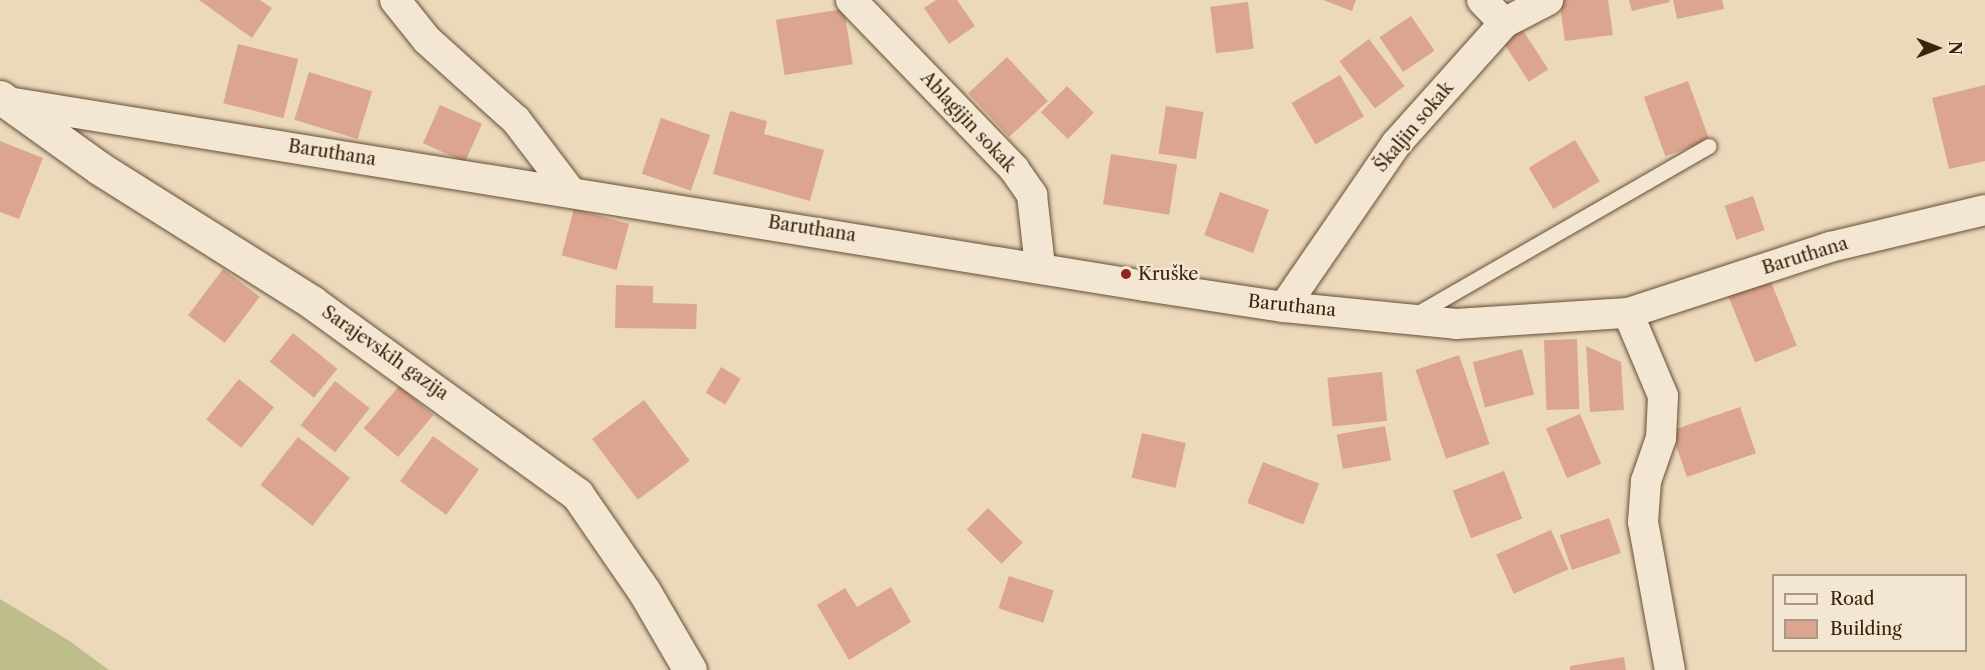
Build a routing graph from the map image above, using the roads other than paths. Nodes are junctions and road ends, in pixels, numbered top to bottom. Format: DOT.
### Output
graph roads {
  1 [pos="395,0"];
  2 [pos="851,0"];
  3 [pos="1482,0"];
  4 [pos="1548,0"];
  5 [pos="1504,23"];
  6 [pos="7,100"];
  7 [pos="1709,146"];
  8 [pos="570,191"];
  9 [pos="1985,210"];
  10 [pos="1040,266"];
  11 [pos="1284,307"];
  12 [pos="1629,313"];
  13 [pos="1410,317"];
  14 [pos="690,670"];
  15 [pos="1670,670"];
  1 -- 8 [label="street"];
  2 -- 10 [label="street, Ablagijin sokak"];
  3 -- 5 [label="street"];
  4 -- 5 [label="street, Škaljin sokak"];
  5 -- 11 [label="street, Škaljin sokak"];
  6 -- 8 [label="street, Baruthana"];
  6 -- 14 [label="main road, Sarajevskih gazija"];
  7 -- 13 [label="lane"];
  8 -- 10 [label="street, Baruthana"];
  9 -- 12 [label="street, Baruthana"];
  10 -- 11 [label="street, Baruthana"];
  11 -- 13 [label="street, Baruthana"];
  12 -- 13 [label="street, Baruthana"];
  12 -- 15 [label="street"];
}
